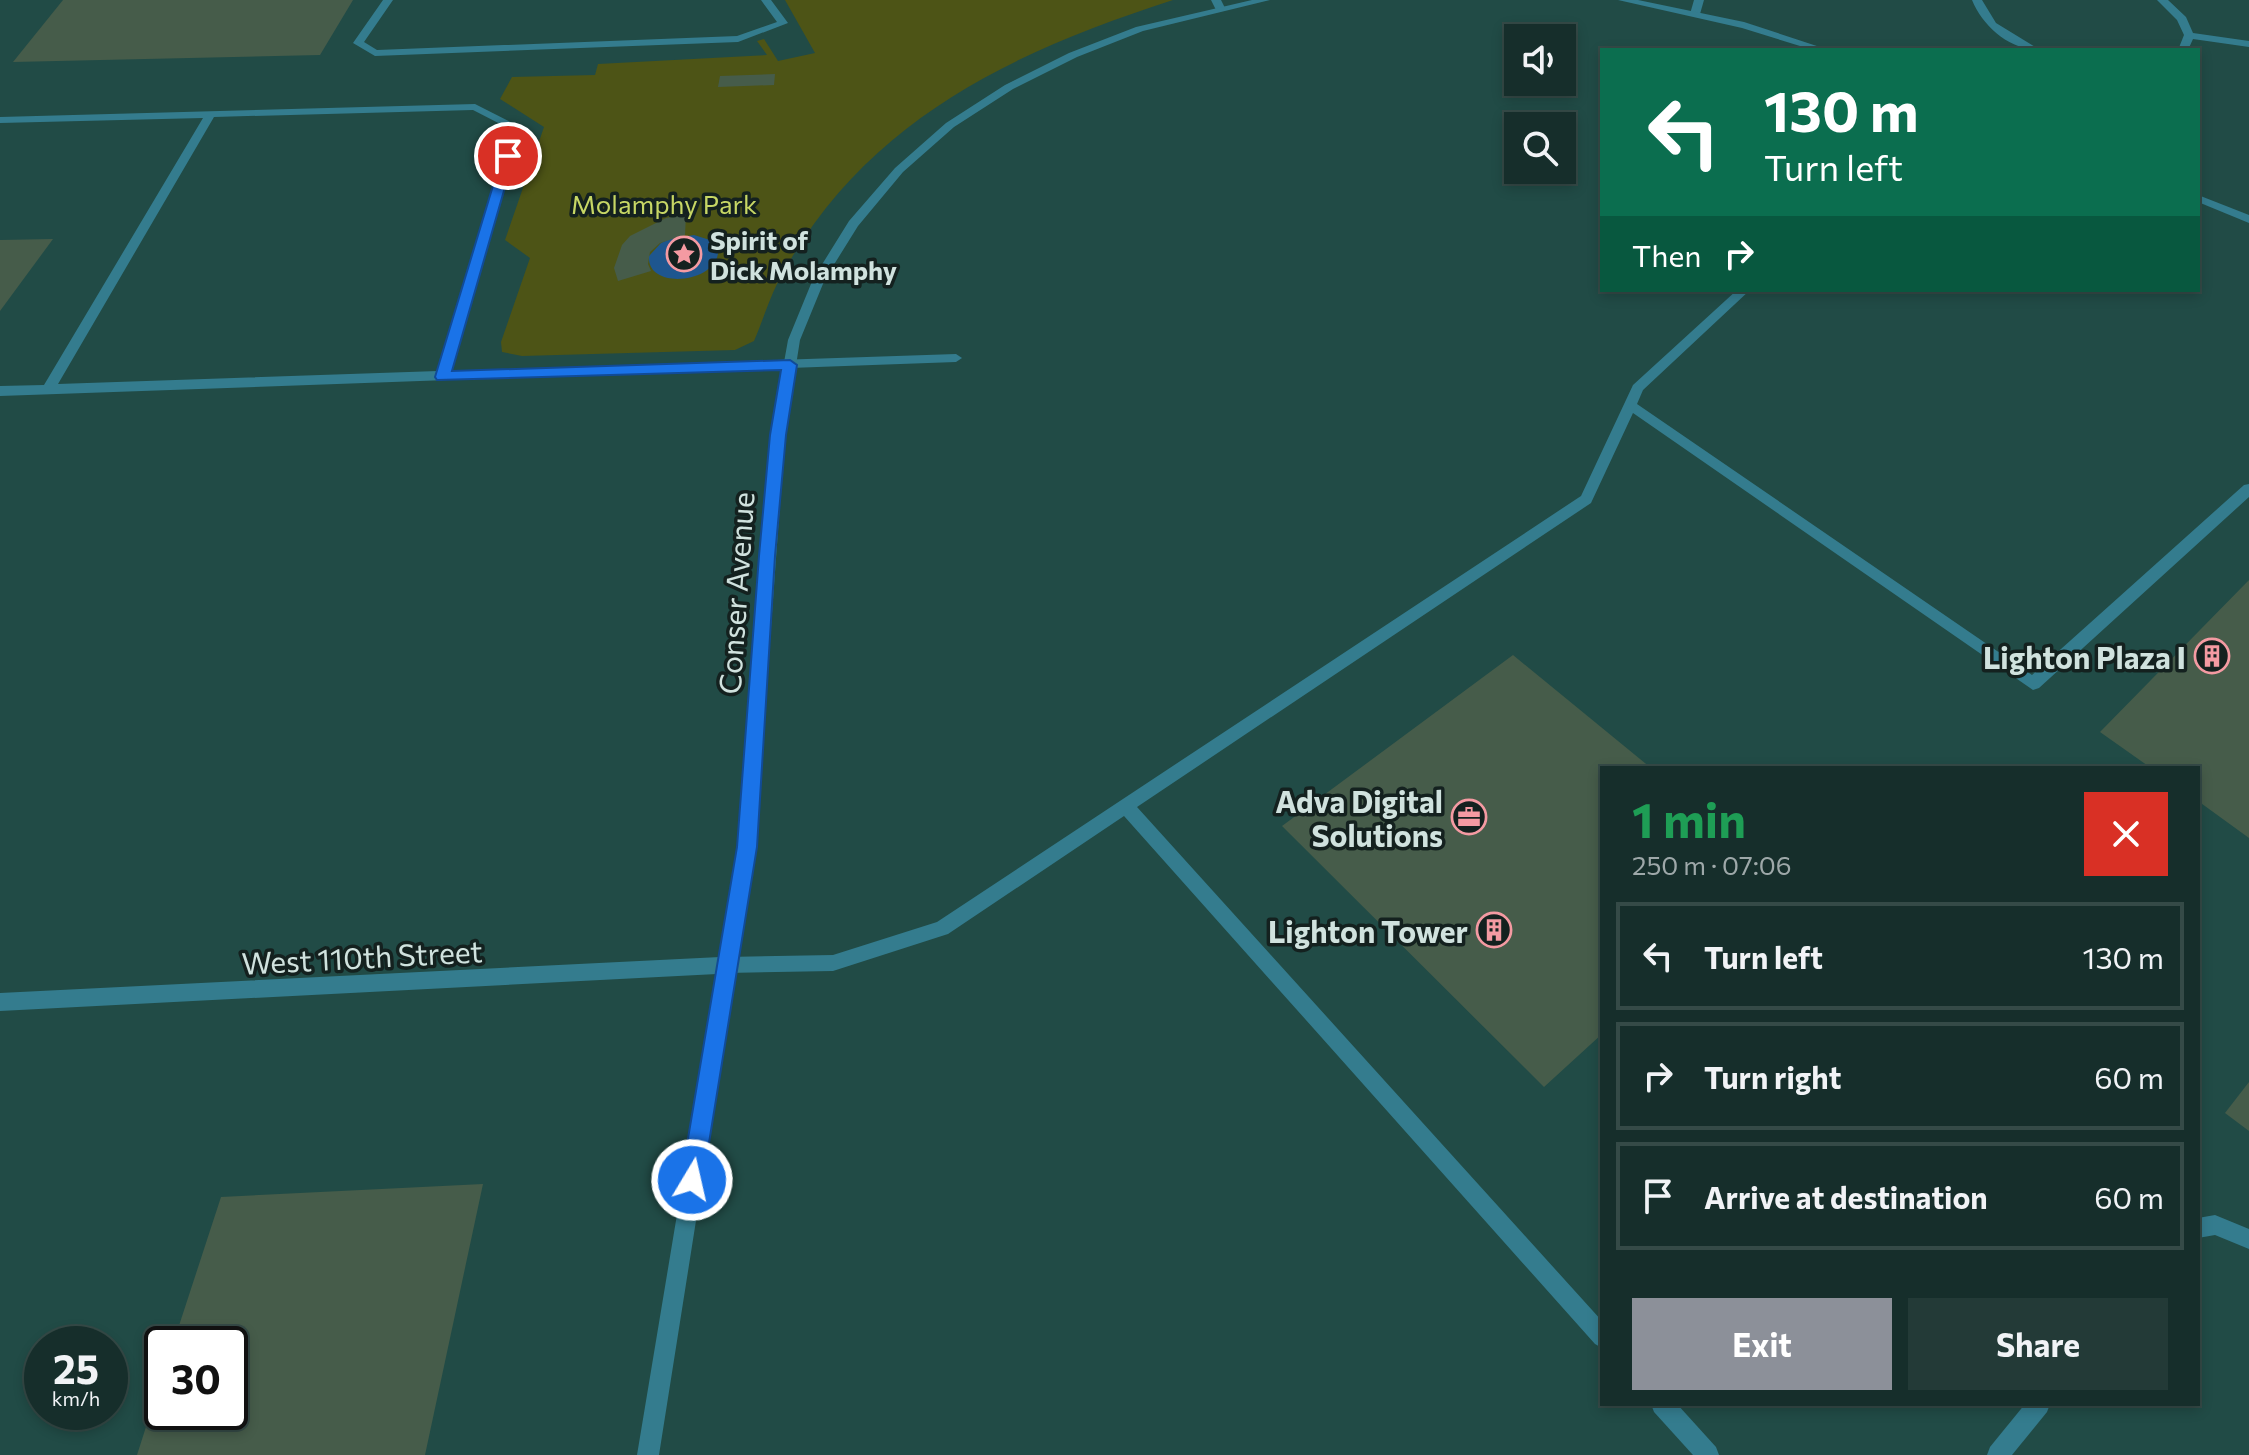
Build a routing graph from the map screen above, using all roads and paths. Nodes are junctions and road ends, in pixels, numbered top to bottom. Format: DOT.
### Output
graph roads {
  1 [pos="388,0"];
  2 [pos="766,0"];
  3 [pos="1265,0"];
  4 [pos="1623,0"];
  5 [pos="1699,0"];
  6 [pos="1977,0"];
  7 [pos="2162,0"];
  8 [pos="1218,4"];
  9 [pos="1695,14"];
  10 [pos="2189,35"];
  11 [pos="2249,44"];
  12 [pos="1817,48"];
  13 [pos="2031,48"];
  14 [pos="2184,48"];
  15 [pos="211,114"];
  16 [pos="0,120"];
  17 [pos="2200,199"];
  18 [pos="2249,219"];
  19 [pos="1742,292"];
  20 [pos="956,358"];
  21 [pos="790,365"];
  22 [pos="443,377"];
  23 [pos="48,390"];
  24 [pos="0,391"];
  25 [pos="1630,405"];
  26 [pos="2249,489"];
  27 [pos="1125,806"];
  28 [pos="726,965"];
  29 [pos="0,1002"];
  30 [pos="2200,1228"];
  31 [pos="2249,1239"];
  32 [pos="1600,1335"];
  33 [pos="1664,1406"];
  34 [pos="2037,1406"];
  35 [pos="648,1455"];
  36 [pos="1708,1455"];
  37 [pos="1998,1455"];
  1 -- 2 [label="street"];
  3 -- 8 [label="street, Conser Avenue"];
  4 -- 9 [label="street"];
  5 -- 9 [label="street"];
  6 -- 13 [label="street"];
  7 -- 10 [label="street"];
  8 -- 21 [label="street, Conser Avenue"];
  9 -- 12 [label="street"];
  10 -- 11 [label="street"];
  10 -- 14 [label="street"];
  15 -- 16 [label="street"];
  15 -- 22 [label="street"];
  15 -- 23 [label="street"];
  17 -- 18 [label="street"];
  19 -- 25 [label="street, West 110th Street"];
  20 -- 21 [label="street"];
  21 -- 22 [label="street"];
  21 -- 28 [label="street, Conser Avenue"];
  22 -- 23 [label="street"];
  23 -- 24 [label="street"];
  25 -- 26 [label="street"];
  25 -- 27 [label="street, West 110th Street"];
  27 -- 28 [label="street, West 110th Street"];
  27 -- 32 [label="street"];
  28 -- 29 [label="street, West 110th Street"];
  28 -- 35 [label="street, Conser Avenue"];
  30 -- 31 [label="street"];
  33 -- 36 [label="street"];
  34 -- 37 [label="street"];
}
